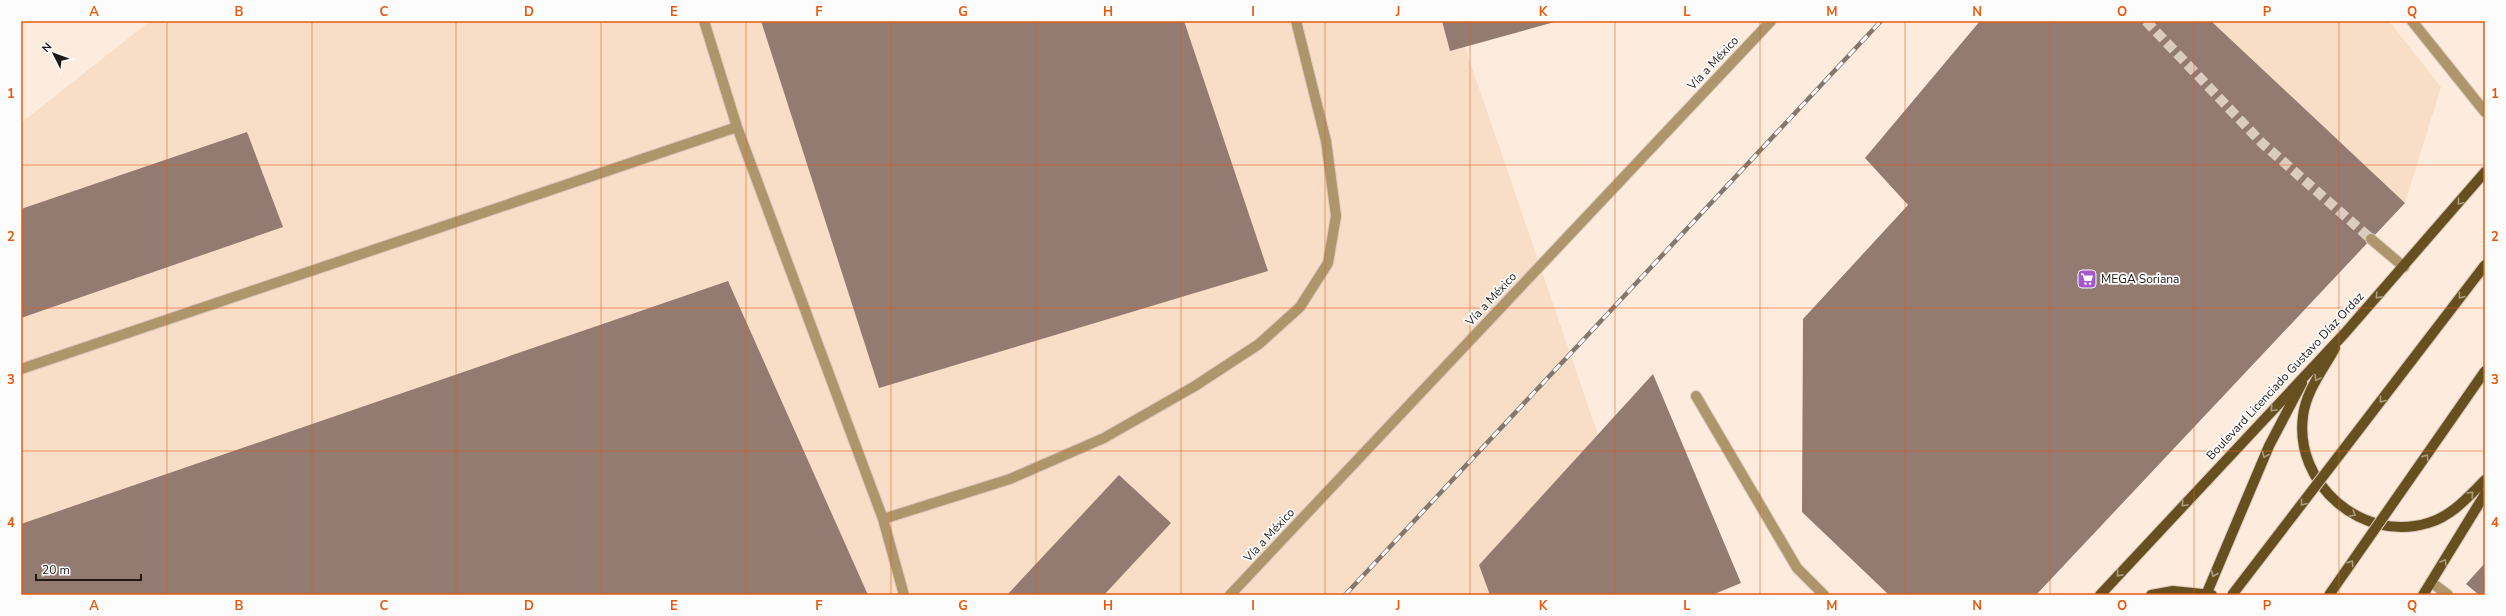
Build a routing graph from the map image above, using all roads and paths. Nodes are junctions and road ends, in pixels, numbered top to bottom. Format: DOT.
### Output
graph roads {
  1 [pos="704,21"];
  2 [pos="1296,21"];
  3 [pos="1771,21"];
  4 [pos="2412,21"];
  5 [pos="2485,112"];
  6 [pos="737,126"];
  7 [pos="2485,172"];
  8 [pos="2371,239"];
  9 [pos="2485,265"];
  10 [pos="2404,267"];
  11 [pos="2345,333"];
  12 [pos="21,369"];
  13 [pos="2309,370"];
  14 [pos="2485,371"];
  15 [pos="1696,396"];
  16 [pos="2485,480"];
  17 [pos="2485,494"];
  18 [pos="883,519"];
  19 [pos="2432,582"];
  20 [pos="2208,594"];
  21 [pos="904,595"];
  22 [pos="1230,595"];
  23 [pos="1824,595"];
  24 [pos="2100,595"];
  25 [pos="2151,595"];
  26 [pos="2232,595"];
  27 [pos="2329,595"];
  28 [pos="2423,595"];
  29 [pos="2448,595"];
  1 -- 6 [label="street"];
  2 -- 18 [label="street"];
  3 -- 22 [label="street, Vía a México"];
  4 -- 5 [label="street"];
  6 -- 12 [label="street"];
  6 -- 18 [label="street"];
  7 -- 10 [label="main road, Boulevard Licenciado Gustavo Díaz Ordaz, one-way"];
  8 -- 10 [label="street"];
  9 -- 26 [label="main road, one-way, bridge"];
  10 -- 11 [label="main road, Boulevard Licenciado Gustavo Díaz Ordaz, one-way"];
  11 -- 13 [label="main road, Boulevard Licenciado Gustavo Díaz Ordaz"];
  11 -- 16 [label="main road, one-way"];
  13 -- 20 [label="main road, one-way"];
  13 -- 24 [label="main road, Boulevard Licenciado Gustavo Díaz Ordaz, one-way"];
  27 -- 14 [label="main road, one-way, bridge"];
  15 -- 23 [label="street"];
  19 -- 17 [label="main road, one-way"];
  18 -- 21 [label="street"];
  19 -- 28 [label="main road"];
  19 -- 29 [label="street"];
  20 -- 25 [label="main road"];
}
